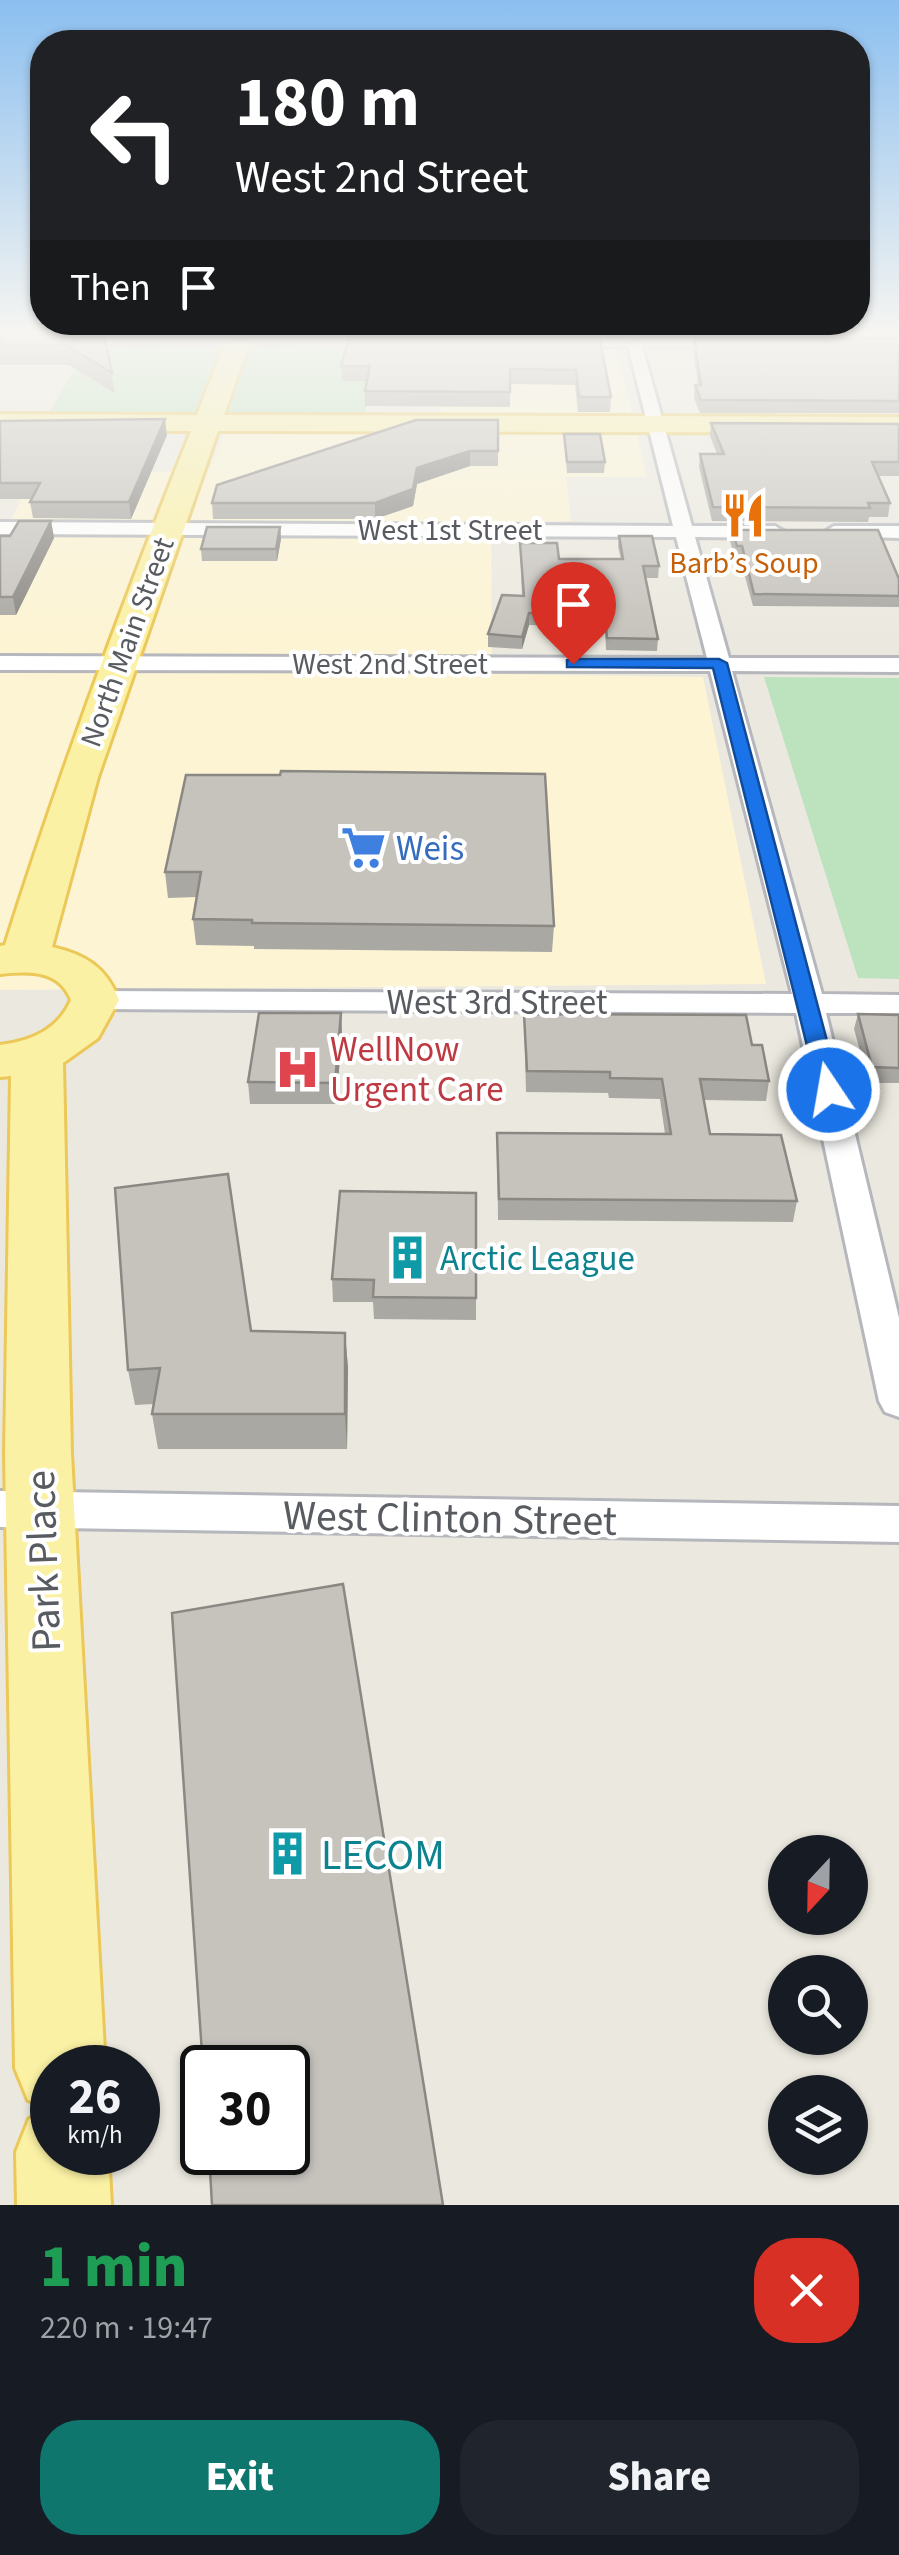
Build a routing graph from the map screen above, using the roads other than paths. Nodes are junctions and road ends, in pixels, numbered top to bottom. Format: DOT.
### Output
graph roads {
  1 [pos="203,434"];
  2 [pos="658,434"];
  3 [pos="0,528"];
  4 [pos="168,528"];
  5 [pos="684,531"];
  6 [pos="899,532"];
  7 [pos="0,663"];
  8 [pos="719,663"];
  9 [pos="118,664"];
  10 [pos="899,665"];
  11 [pos="13,959"];
  12 [pos="95,1000"];
  13 [pos="810,1003"];
  14 [pos="899,1004"];
  15 [pos="19,1058"];
  16 [pos="899,1401"];
  17 [pos="21,1509"];
  18 [pos="899,1524"];
  19 [pos="58,2045"];
  20 [pos="63,2175"];
  21 [pos="64,2205"];
  1 -- 4 [label="main road, North Main Street"];
  2 -- 5 [label="street"];
  3 -- 4 [label="street, West 1st Street"];
  4 -- 5 [label="street, West 1st Street"];
  4 -- 9 [label="main road, North Main Street"];
  5 -- 6 [label="street, West 1st Street"];
  5 -- 8 [label="street"];
  7 -- 9 [label="street, West 2nd Street"];
  8 -- 9 [label="street, West 2nd Street"];
  8 -- 10 [label="street, West 2nd Street"];
  8 -- 13 [label="street"];
  9 -- 11 [label="main road, North Main Street"];
  11 -- 12 [label="main road"];
  12 -- 13 [label="street, West 3rd Street"];
  12 -- 15 [label="main road"];
  13 -- 14 [label="street, West 3rd Street"];
  13 -- 16 [label="street"];
  15 -- 17 [label="main road, Park Place"];
  17 -- 18 [label="street, West Clinton Street"];
  17 -- 19 [label="main road, Park Place"];
  20 -- 21 [label="main road"];
}
